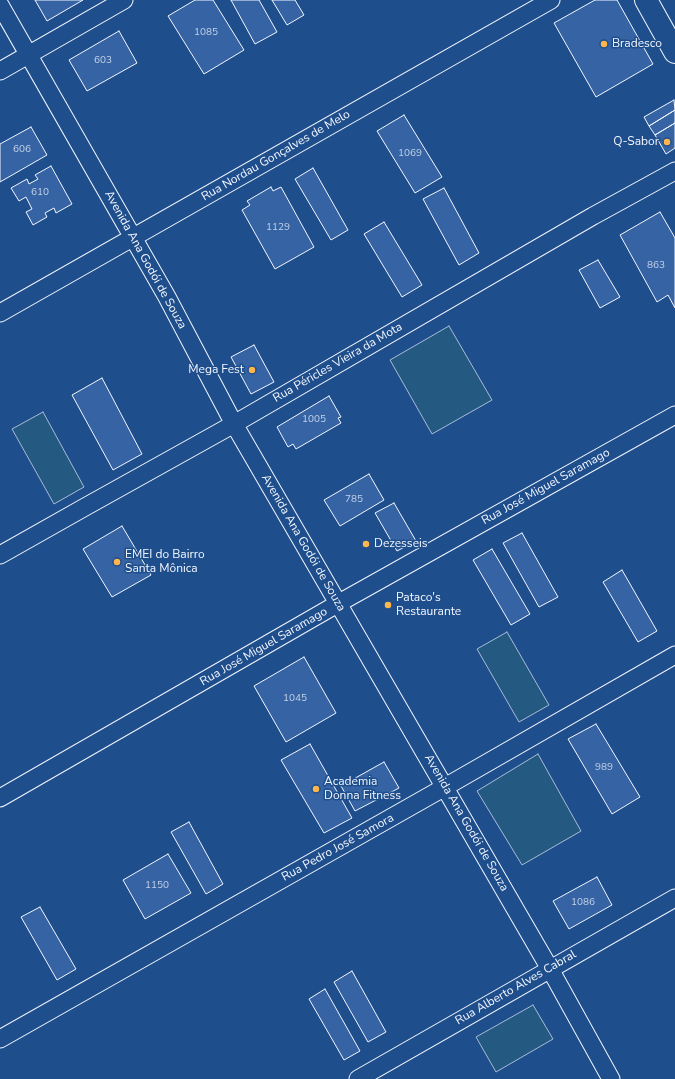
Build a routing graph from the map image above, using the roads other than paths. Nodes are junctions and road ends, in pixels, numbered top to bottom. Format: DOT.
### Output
graph roads {
  1 [pos="124,0"];
  2 [pos="551,0"];
  3 [pos="646,0"];
  4 [pos="0,5"];
  5 [pos="675,52"];
  6 [pos="28,54"];
  7 [pos="0,71"];
  8 [pos="675,171"];
  9 [pos="133,237"];
  10 [pos="0,313"];
  11 [pos="675,415"];
  12 [pos="234,424"];
  13 [pos="0,555"];
  14 [pos="339,603"];
  15 [pos="675,655"];
  16 [pos="445,787"];
  17 [pos="0,798"];
  18 [pos="675,898"];
  19 [pos="550,969"];
  20 [pos="0,1039"];
  21 [pos="358,1079"];
  22 [pos="611,1079"];
  1 -- 6 [label="street"];
  2 -- 9 [label="street, Rua Nordau Gonçalves de Melo"];
  3 -- 5 [label="main road"];
  4 -- 6 [label="street, Avenida Ana Godói de Souza"];
  6 -- 7 [label="street"];
  6 -- 9 [label="street, Avenida Ana Godói de Souza"];
  8 -- 12 [label="street, Rua Péricles Vieira da Mota"];
  9 -- 10 [label="street, Rua Nordau Gonçalves de Melo"];
  9 -- 12 [label="street, Avenida Ana Godói de Souza"];
  11 -- 14 [label="street, Rua José Miguel Saramago"];
  12 -- 13 [label="street, Rua Péricles Vieira da Mota"];
  12 -- 14 [label="street, Avenida Ana Godói de Souza"];
  14 -- 16 [label="street, Avenida Ana Godói de Souza"];
  14 -- 17 [label="street, Rua José Miguel Saramago"];
  15 -- 16 [label="street, Rua Pedro José Samora"];
  16 -- 19 [label="street, Avenida Ana Godói de Souza"];
  16 -- 20 [label="street, Rua Pedro José Samora"];
  18 -- 19 [label="street, Rua Alberto Alves Cabral"];
  19 -- 21 [label="street, Rua Alberto Alves Cabral"];
  19 -- 22 [label="street, Avenida Ana Godói de Souza"];
}
